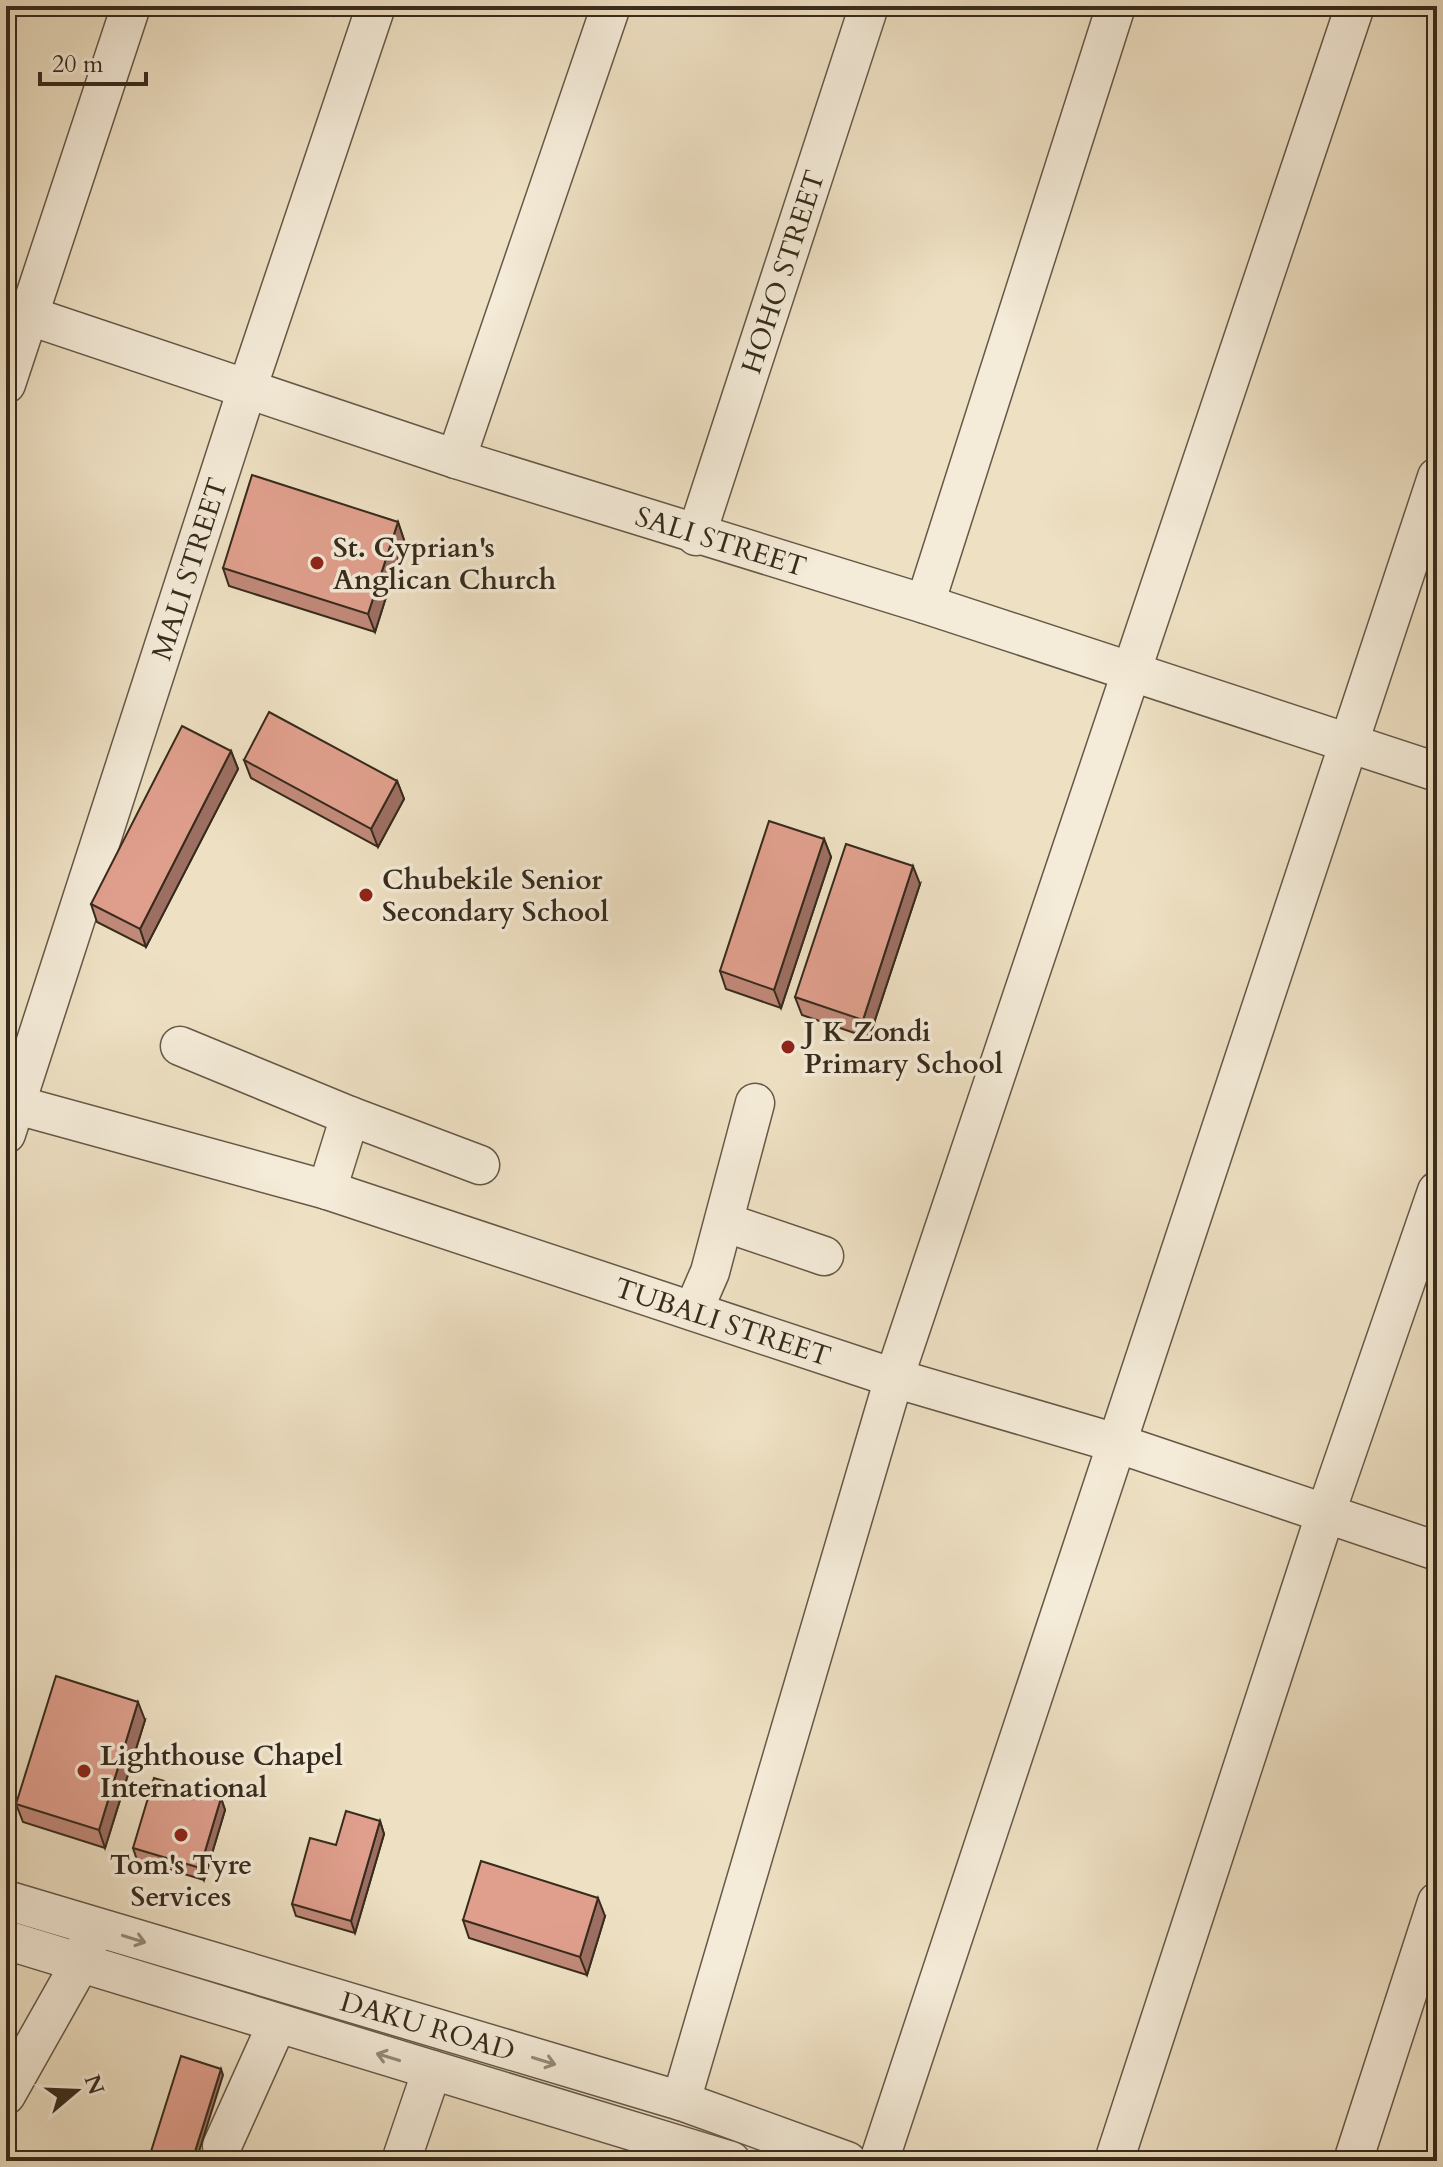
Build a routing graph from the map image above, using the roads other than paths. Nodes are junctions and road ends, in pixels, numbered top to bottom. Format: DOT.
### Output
graph roads {
  1 [pos="131,6"];
  2 [pos="376,6"];
  3 [pos="611,6"];
  4 [pos="869,6"];
  5 [pos="1116,6"];
  6 [pos="1355,6"];
  7 [pos="17,312"];
  8 [pos="6,384"];
  9 [pos="247,389"];
  10 [pos="456,459"];
  11 [pos="1437,477"];
  12 [pos="696,536"];
  13 [pos="925,604"];
  14 [pos="1132,674"];
  15 [pos="1350,744"];
  16 [pos="1437,772"];
  17 [pos="180,1046"];
  18 [pos="755,1103"];
  19 [pos="9,1114"];
  20 [pos="350,1116"];
  21 [pos="480,1165"];
  22 [pos="327,1190"];
  23 [pos="1437,1191"];
  24 [pos="724,1222"];
  25 [pos="824,1256"];
  26 [pos="693,1311"];
  27 [pos="894,1378"];
  28 [pos="1116,1443"];
  29 [pos="1325,1515"];
  30 [pos="1437,1551"];
  31 [pos="6,1900"];
  32 [pos="1437,1902"];
  33 [pos="93,1927"];
  34 [pos="6,1940"];
  35 [pos="81,1962"];
  36 [pos="277,2024"];
  37 [pos="432,2070"];
  38 [pos="6,2095"];
  39 [pos="681,2101"];
  40 [pos="222,2146"];
  41 [pos="658,2150"];
  42 [pos="401,2161"];
  43 [pos="731,2161"];
  44 [pos="847,2161"];
  45 [pos="879,2161"];
  46 [pos="1114,2161"];
  47 [pos="1353,2161"];
  1 -- 7 [label="street"];
  2 -- 9 [label="street, MALI STREET"];
  3 -- 10 [label="street"];
  4 -- 12 [label="street, HOHO STREET"];
  5 -- 13 [label="street"];
  6 -- 14 [label="street"];
  7 -- 8 [label="street"];
  7 -- 9 [label="street, SALI STREET"];
  9 -- 10 [label="street, SALI STREET"];
  9 -- 19 [label="street, MALI STREET"];
  10 -- 12 [label="street, SALI STREET"];
  11 -- 15 [label="street"];
  12 -- 13 [label="street, SALI STREET"];
  13 -- 14 [label="street, SALI STREET"];
  14 -- 15 [label="street, SALI STREET"];
  14 -- 27 [label="street"];
  15 -- 16 [label="street, SALI STREET"];
  15 -- 28 [label="street"];
  17 -- 20 [label="street"];
  18 -- 24 [label="street"];
  19 -- 22 [label="street, TUBALI STREET"];
  20 -- 21 [label="street"];
  20 -- 22 [label="street"];
  22 -- 26 [label="street, TUBALI STREET"];
  23 -- 29 [label="street"];
  24 -- 25 [label="street"];
  24 -- 26 [label="street"];
  26 -- 27 [label="street, TUBALI STREET"];
  27 -- 28 [label="street, TUBALI STREET"];
  27 -- 39 [label="street"];
  28 -- 29 [label="street, TUBALI STREET"];
  28 -- 45 [label="street"];
  29 -- 30 [label="street, TUBALI STREET"];
  29 -- 46 [label="street"];
  31 -- 33 [label="street, DAKU ROAD"];
  32 -- 47 [label="street"];
  33 -- 35 [label="street"];
  33 -- 39 [label="street, DAKU ROAD, one-way"];
  34 -- 35 [label="street, DAKU ROAD"];
  35 -- 36 [label="street, DAKU ROAD"];
  35 -- 38 [label="street"];
  37 -- 36 [label="street, DAKU ROAD, one-way"];
  36 -- 40 [label="street"];
  37 -- 41 [label="street, DAKU ROAD"];
  37 -- 42 [label="street"];
  39 -- 44 [label="street, DAKU ROAD"];
  41 -- 43 [label="street, DAKU ROAD"];
}
